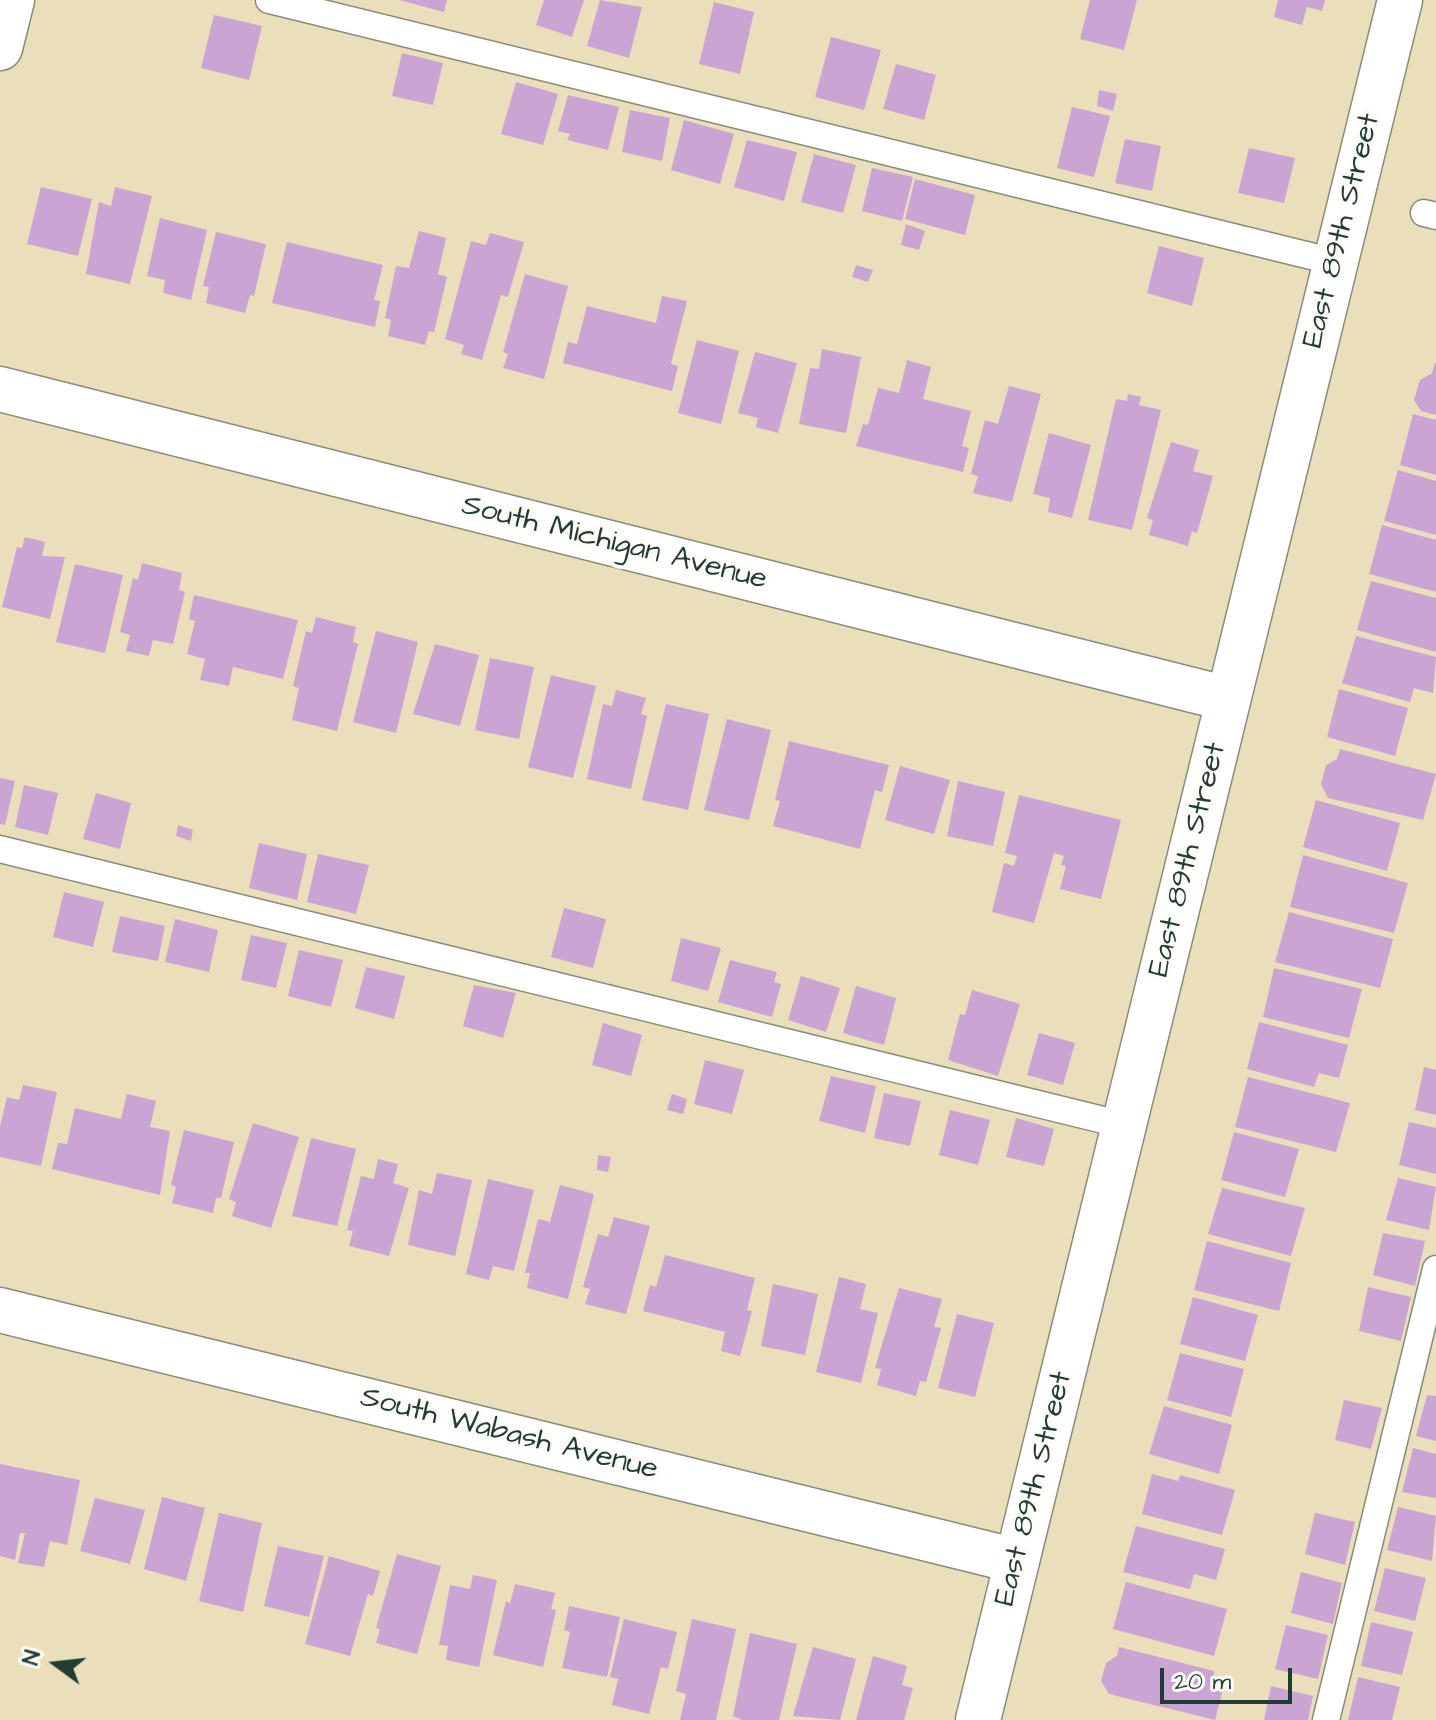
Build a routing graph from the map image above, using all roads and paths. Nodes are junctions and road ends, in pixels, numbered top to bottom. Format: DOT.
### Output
graph roads {
  1 [pos="12,0"];
  2 [pos="269,0"];
  3 [pos="1400,0"];
  4 [pos="0,48"];
  5 [pos="1335,262"];
  6 [pos="0,389"];
  7 [pos="1228,699"];
  8 [pos="0,849"];
  9 [pos="1124,1125"];
  10 [pos="1436,1269"];
  11 [pos="0,1310"];
  12 [pos="1017,1561"];
  13 [pos="978,1720"];
  14 [pos="1326,1720"];
  1 -- 4 [label="street"];
  2 -- 5 [label="lane"];
  3 -- 5 [label="street, East 89th Street"];
  5 -- 7 [label="street, East 89th Street"];
  6 -- 7 [label="street, South Michigan Avenue"];
  7 -- 9 [label="street, East 89th Street"];
  8 -- 9 [label="lane"];
  9 -- 12 [label="street, East 89th Street"];
  10 -- 14 [label="lane"];
  11 -- 12 [label="street, South Wabash Avenue"];
  12 -- 13 [label="street, East 89th Street"];
}
